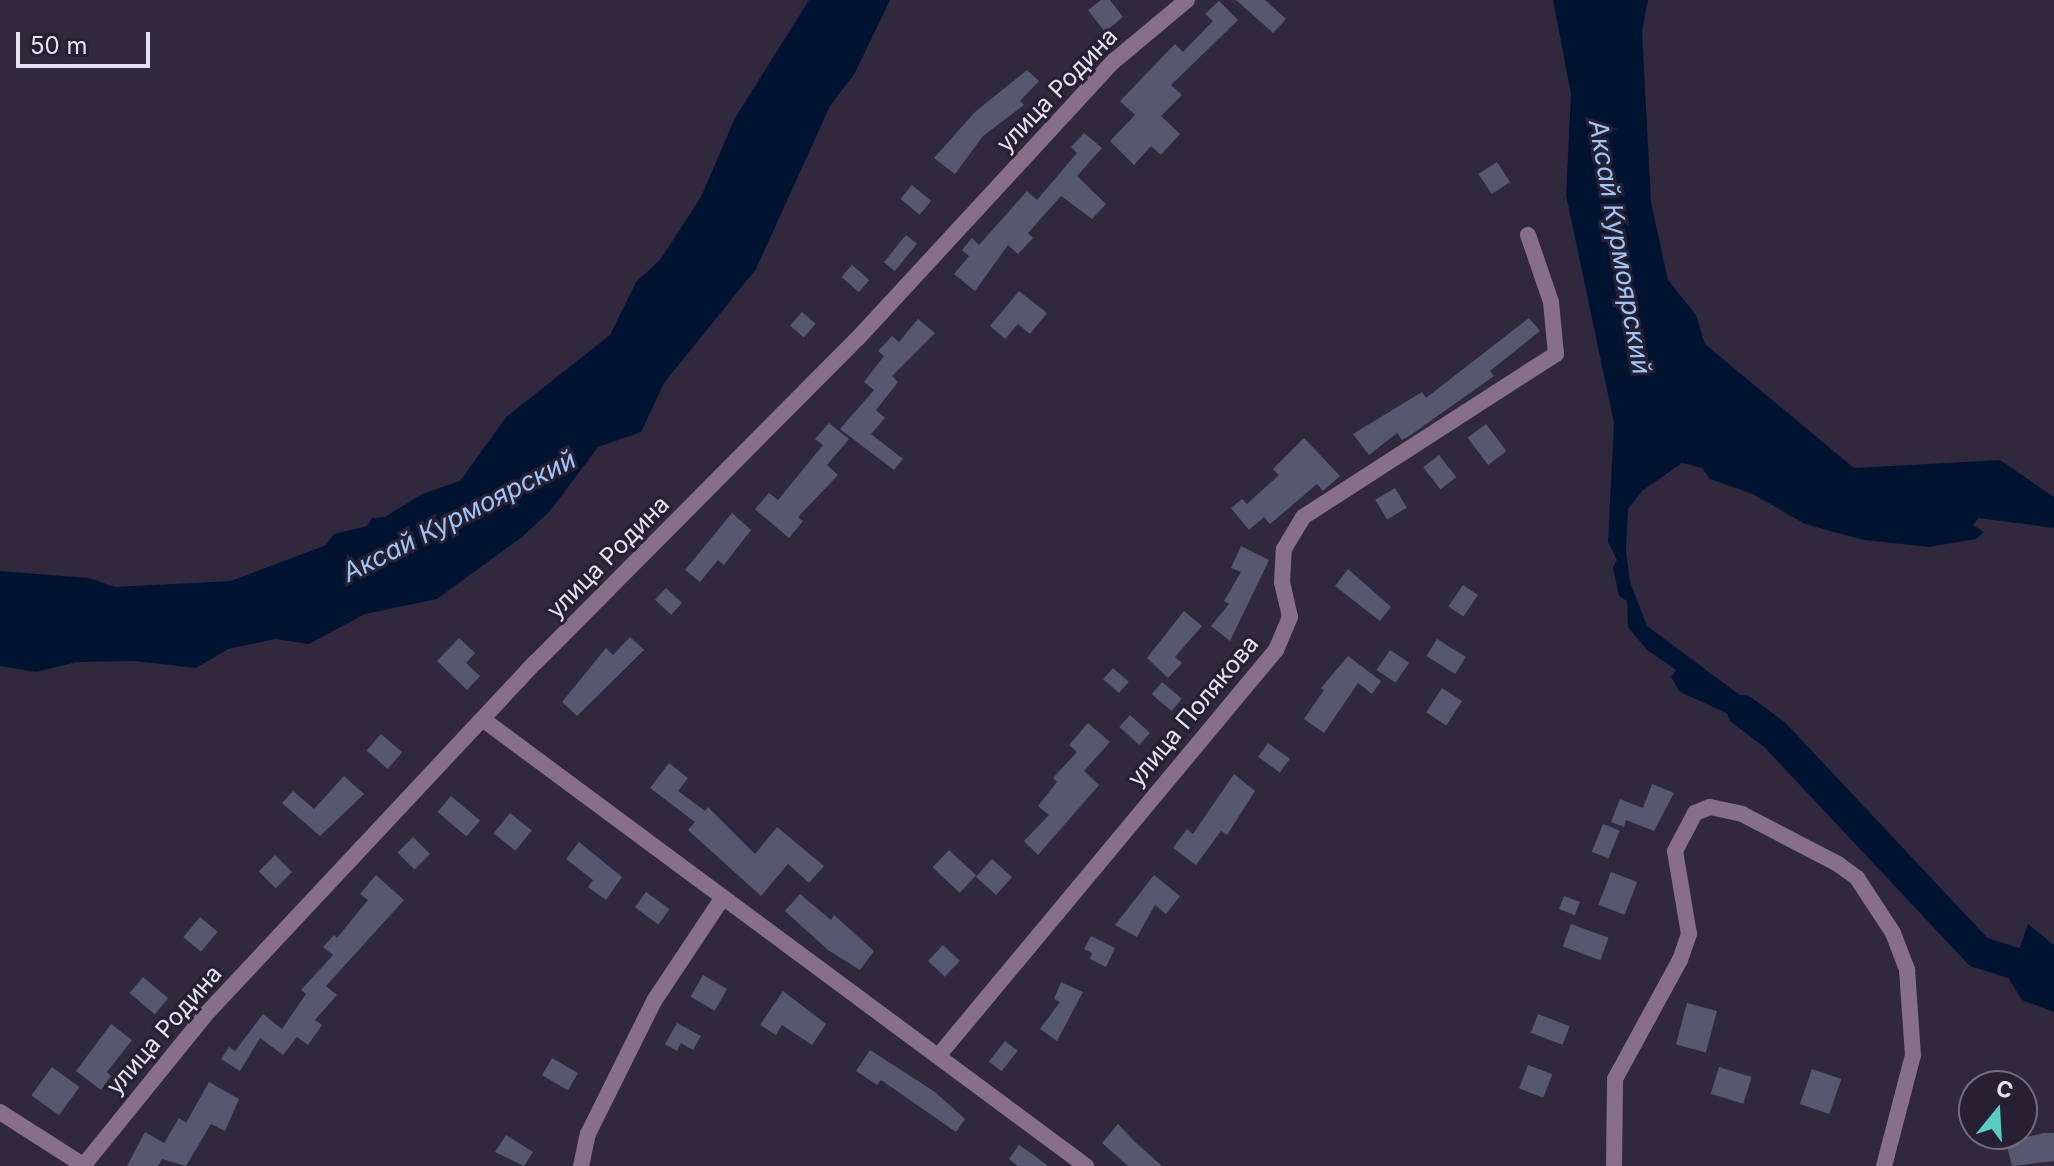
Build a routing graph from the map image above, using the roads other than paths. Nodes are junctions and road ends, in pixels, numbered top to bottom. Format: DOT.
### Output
graph roads {
  1 [pos="1187,0"];
  2 [pos="1528,235"];
  3 [pos="485,721"];
  4 [pos="721,900"];
  5 [pos="939,1055"];
  6 [pos="0,1112"];
  7 [pos="83,1166"];
  8 [pos="581,1166"];
  9 [pos="1086,1166"];
  10 [pos="1614,1166"];
  11 [pos="1884,1166"];
  1 -- 3 [label="street, улица Родина"];
  2 -- 5 [label="street, улица Полякова"];
  3 -- 4 [label="street"];
  3 -- 7 [label="street, улица Родина"];
  4 -- 5 [label="street"];
  4 -- 8 [label="street"];
  5 -- 9 [label="street"];
  6 -- 7 [label="street"];
  10 -- 11 [label="street"];
}
